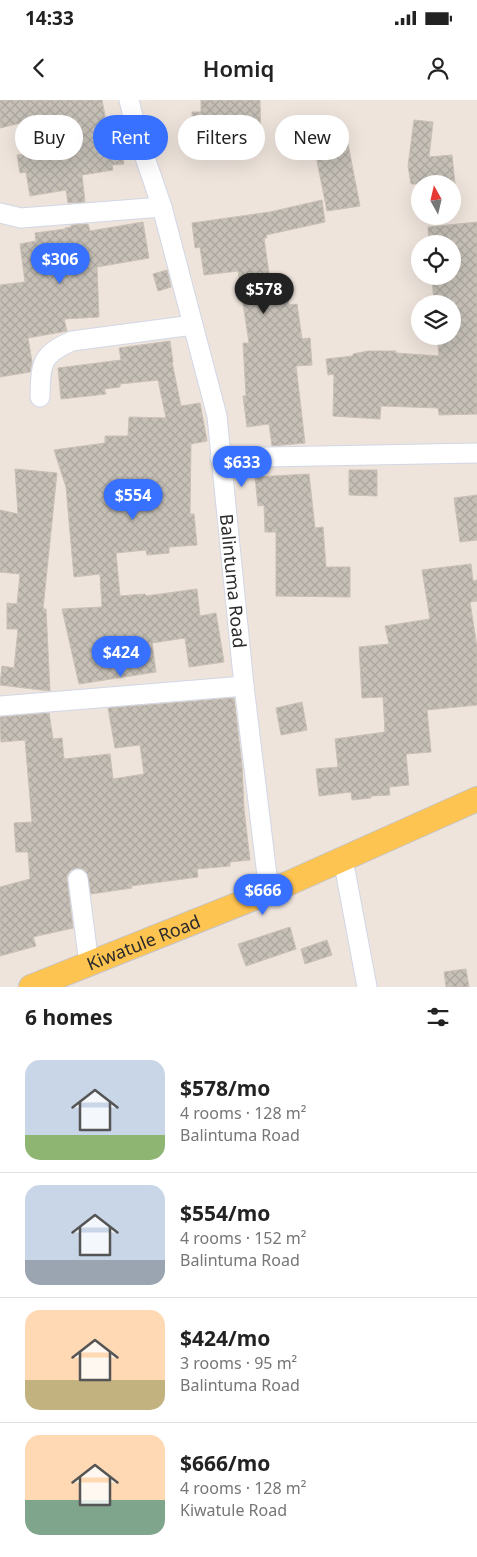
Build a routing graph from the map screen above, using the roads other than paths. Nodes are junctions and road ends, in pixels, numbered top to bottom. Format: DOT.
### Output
graph roads {
  1 [pos="129,100"];
  2 [pos="162,207"];
  3 [pos="0,213"];
  4 [pos="193,325"];
  5 [pos="40,397"];
  6 [pos="477,453"];
  7 [pos="220,458"];
  8 [pos="244,686"];
  9 [pos="0,706"];
  10 [pos="477,799"];
  11 [pos="343,858"];
  12 [pos="78,878"];
  13 [pos="269,892"];
  14 [pos="89,964"];
  15 [pos="30,987"];
  16 [pos="367,987"];
  1 -- 2 [label="street, Balintuma Road"];
  2 -- 3 [label="street"];
  2 -- 4 [label="street, Balintuma Road"];
  4 -- 5 [label="street"];
  4 -- 7 [label="street, Balintuma Road"];
  6 -- 7 [label="street"];
  7 -- 8 [label="street, Balintuma Road"];
  8 -- 9 [label="street"];
  8 -- 13 [label="street, Balintuma Road"];
  10 -- 11 [label="main road, Kiwatule Road"];
  11 -- 13 [label="main road, Kiwatule Road"];
  11 -- 16 [label="street"];
  12 -- 14 [label="street"];
  13 -- 14 [label="main road, Kiwatule Road"];
  14 -- 15 [label="main road, Kiwatule Road"];
}
